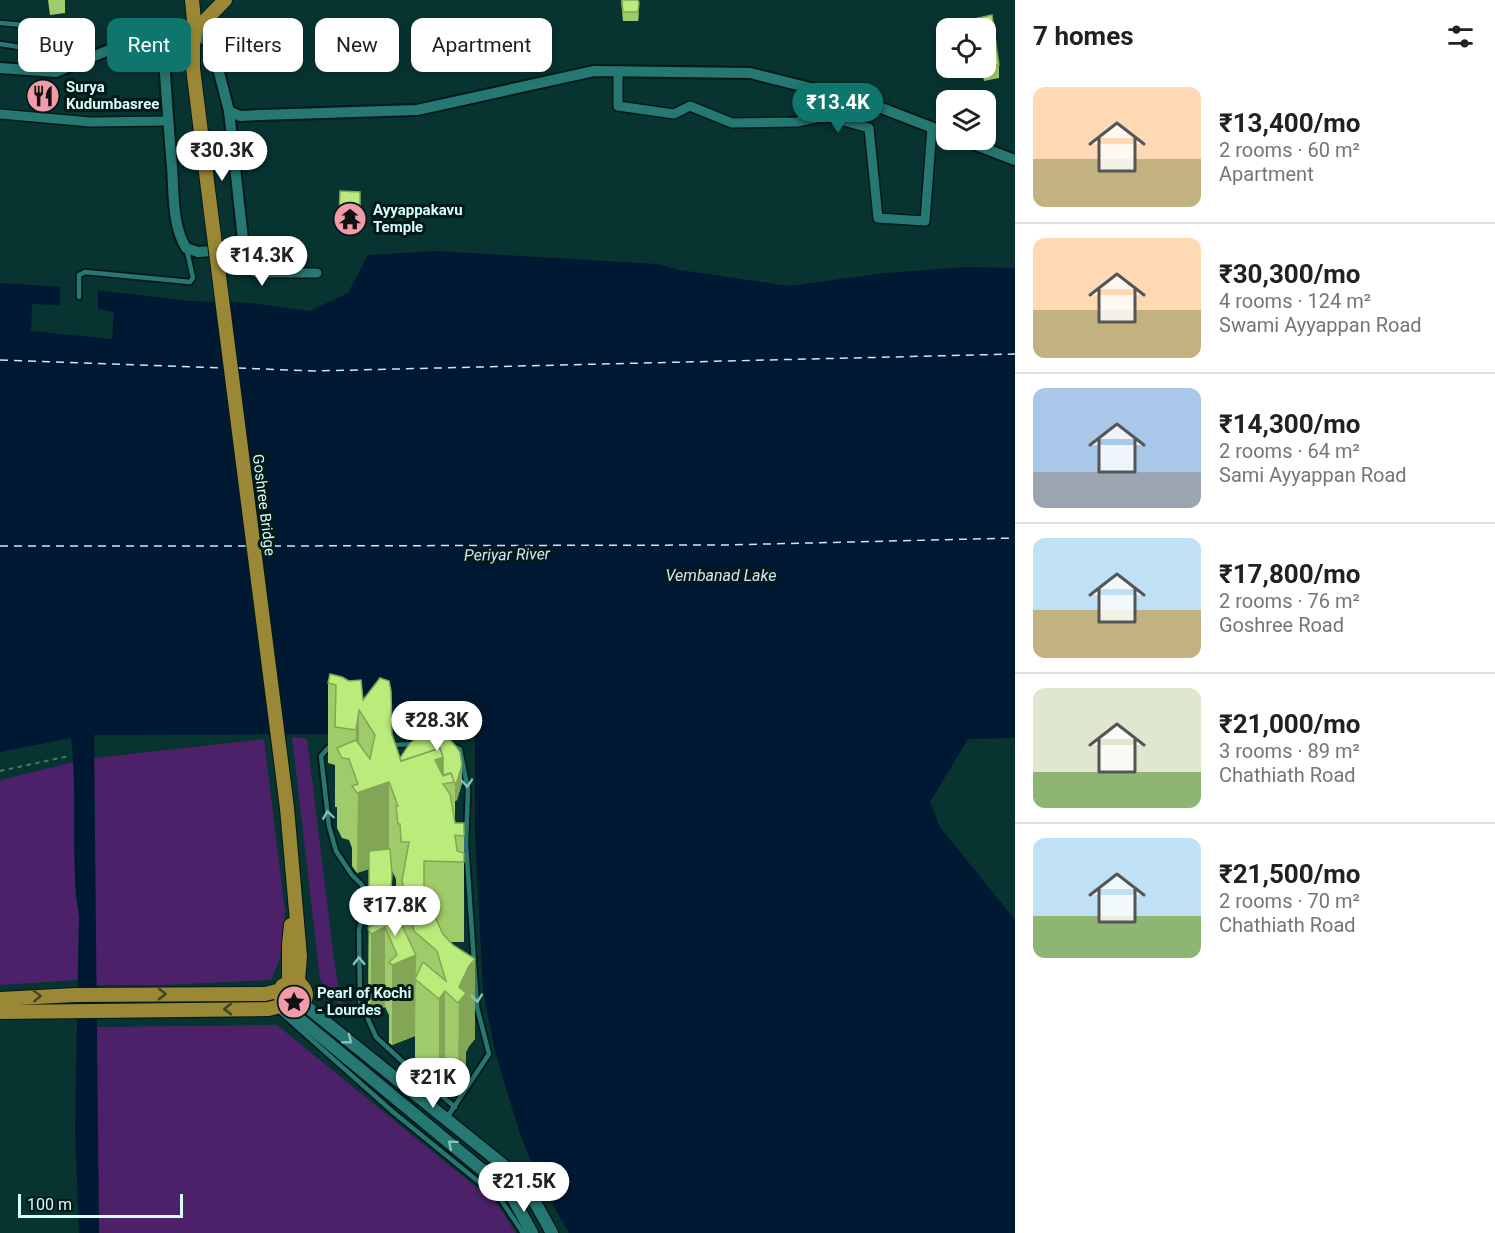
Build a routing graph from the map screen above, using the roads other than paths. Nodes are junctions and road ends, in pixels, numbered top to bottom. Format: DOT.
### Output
graph roads {
  1 [pos="192,0"];
  2 [pos="225,0"];
  3 [pos="0,23"];
  4 [pos="18,25"];
  5 [pos="191,31"];
  6 [pos="195,31"];
  7 [pos="0,44"];
  8 [pos="18,46"];
  9 [pos="0,68"];
  10 [pos="18,69"];
  11 [pos="618,71"];
  12 [pos="165,72"];
  13 [pos="229,111"];
  14 [pos="0,114"];
  15 [pos="168,121"];
  16 [pos="932,127"];
  17 [pos="936,129"];
  18 [pos="989,150"];
  19 [pos="1015,160"];
  20 [pos="186,248"];
  21 [pos="244,249"];
  22 [pos="317,273"];
  23 [pos="79,297"];
  24 [pos="418,744"];
  25 [pos="447,744"];
  26 [pos="387,745"];
  27 [pos="340,748"];
  28 [pos="289,984"];
  29 [pos="0,999"];
  30 [pos="291,1007"];
  31 [pos="0,1012"];
  32 [pos="455,1107"];
  33 [pos="446,1119"];
  34 [pos="523,1233"];
  35 [pos="532,1233"];
  36 [pos="552,1233"];
  1 -- 6 [label="main road, Goshree Bridge"];
  2 -- 6 [label="main road"];
  3 -- 4 [label="lane"];
  5 -- 6 [label="street"];
  6 -- 13 [label="street"];
  6 -- 28 [label="main road, Goshree Bridge, bridge"];
  7 -- 8 [label="lane"];
  9 -- 10 [label="street"];
  11 -- 13 [label="street"];
  11 -- 16 [label="street"];
  11 -- 16 [label="street"];
  12 -- 15 [label="street"];
  13 -- 21 [label="street"];
  14 -- 15 [label="street"];
  15 -- 20 [label="street"];
  16 -- 17 [label="street"];
  18 -- 19 [label="street"];
  20 -- 21 [label="street"];
  20 -- 23 [label="lane"];
  21 -- 22 [label="street"];
  24 -- 26 [label="lane"];
  25 -- 32 [label="lane, one-way"];
  32 -- 27 [label="lane, one-way"];
  29 -- 28 [label="main road, one-way"];
  28 -- 30 [label="main road"];
  28 -- 30 [label="main road"];
  30 -- 31 [label="main road, one-way"];
  30 -- 33 [label="main road, one-way"];
  30 -- 34 [label="lane"];
  35 -- 30 [label="main road, one-way"];
  32 -- 33 [label="lane"];
  33 -- 36 [label="main road"];
}
